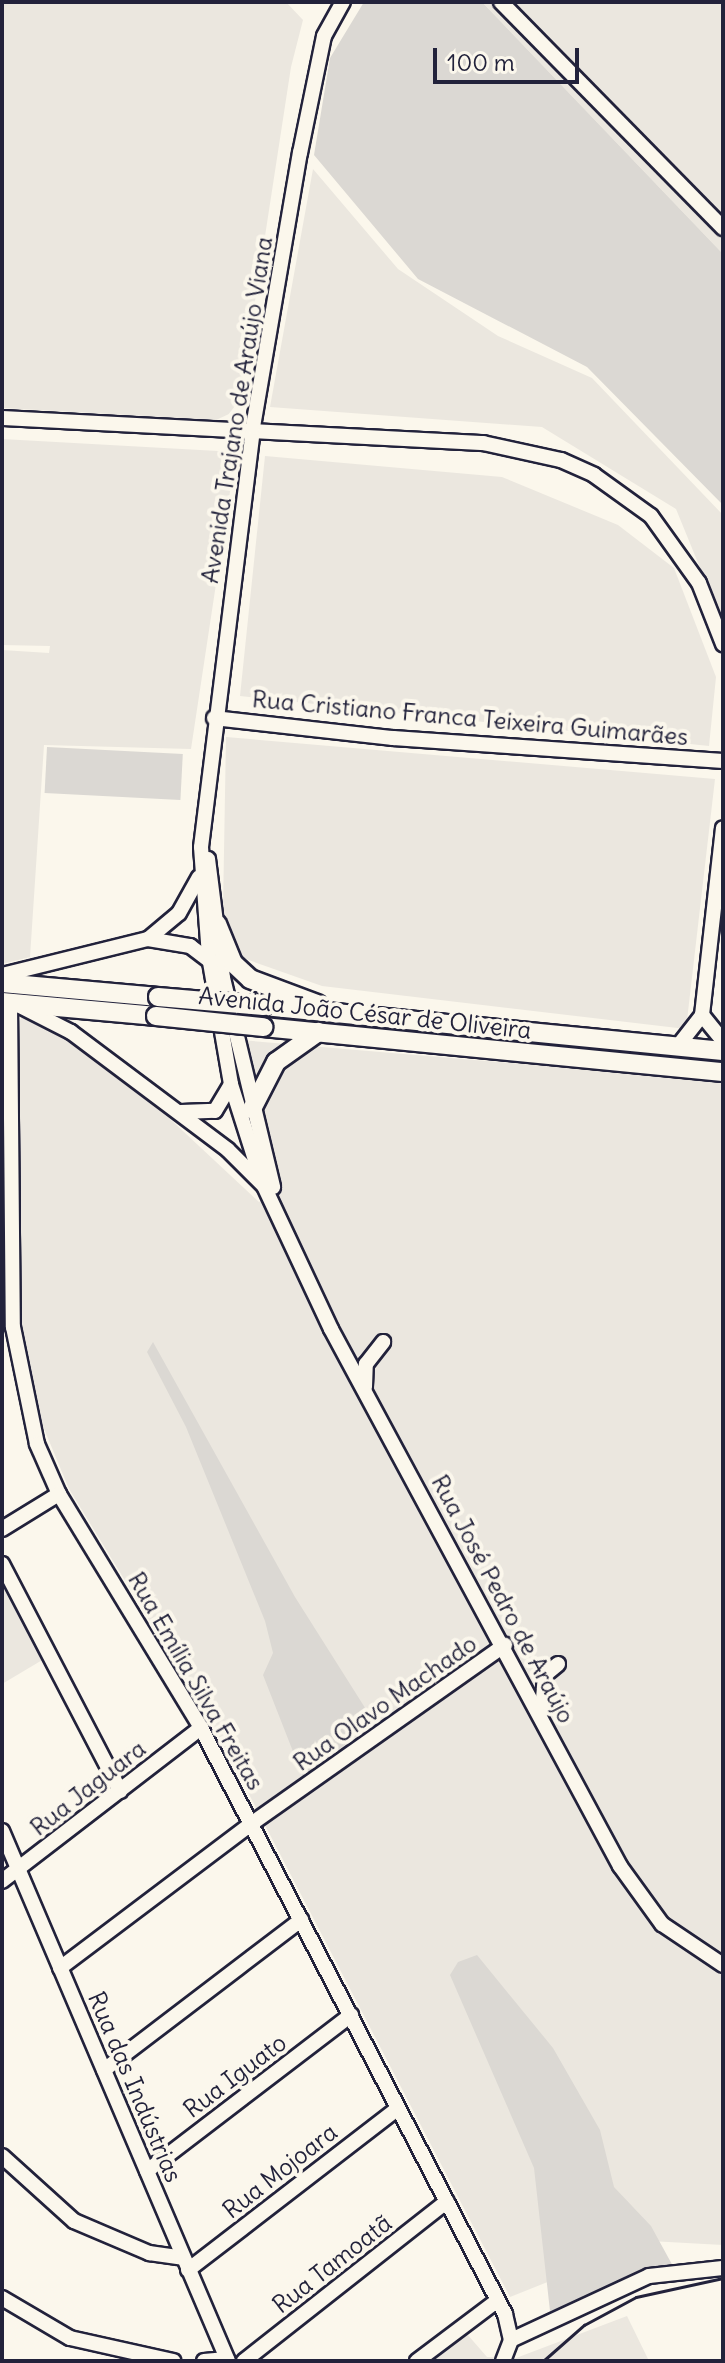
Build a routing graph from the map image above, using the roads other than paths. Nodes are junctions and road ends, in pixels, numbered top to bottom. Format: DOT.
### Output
graph roads {
  1 [pos="501,2"];
  2 [pos="334,5"];
  3 [pos="723,228"];
  4 [pos="2,418"];
  5 [pos="253,427"];
  6 [pos="723,644"];
  7 [pos="214,718"];
  8 [pos="723,761"];
  9 [pos="723,828"];
  10 [pos="205,832"];
  11 [pos="199,876"];
  12 [pos="217,924"];
  13 [pos="148,939"];
  14 [pos="209,956"];
  15 [pos="2,975"];
  16 [pos="2,983"];
  17 [pos="9,1003"];
  18 [pos="157,1007"];
  19 [pos="83,1010"];
  20 [pos="229,1012"];
  21 [pos="346,1015"];
  22 [pos="702,1015"];
  23 [pos="71,1032"];
  24 [pos="318,1032"];
  25 [pos="723,1041"];
  26 [pos="678,1046"];
  27 [pos="723,1051"];
  28 [pos="723,1072"];
  29 [pos="231,1084"];
  30 [pos="252,1109"];
  31 [pos="176,1110"];
  32 [pos="6,1118"];
  33 [pos="244,1127"];
  34 [pos="209,1137"];
  35 [pos="264,1186"];
  36 [pos="277,1200"];
  37 [pos="7,1221"];
  38 [pos="281,1223"];
  39 [pos="7,1327"];
  40 [pos="383,1342"];
  41 [pos="365,1392"];
  42 [pos="59,1494"];
  43 [pos="2,1529"];
  44 [pos="2,1564"];
  45 [pos="505,1645"];
  46 [pos="558,1664"];
  47 [pos="543,1718"];
  48 [pos="201,1728"];
  49 [pos="120,1791"];
  50 [pos="251,1824"];
  51 [pos="2,1831"];
  52 [pos="19,1871"];
  53 [pos="2,1881"];
  54 [pos="301,1920"];
  55 [pos="723,1965"];
  56 [pos="60,1968"];
  57 [pos="351,2015"];
  58 [pos="104,2070"];
  59 [pos="398,2108"];
  60 [pos="2,2156"];
  61 [pos="147,2171"];
  62 [pos="447,2201"];
  63 [pos="186,2264"];
  64 [pos="723,2268"];
  65 [pos="2,2298"];
  66 [pos="498,2300"];
  67 [pos="511,2340"];
  68 [pos="227,2360"];
  69 [pos="173,2361"];
  70 [pos="204,2361"];
  71 [pos="244,2361"];
  72 [pos="417,2361"];
  73 [pos="503,2361"];
  1 -- 3 [label="street"];
  2 -- 5 [label="street, Avenida Trajano de Araújo Viana"];
  4 -- 5 [label="street"];
  5 -- 6 [label="street"];
  5 -- 7 [label="street, Avenida Trajano de Araújo Viana"];
  7 -- 8 [label="street, Rua Cristiano Franca Teixeira Guimarães"];
  7 -- 10 [label="street, Avenida Trajano de Araújo Viana"];
  9 -- 22 [label="street"];
  10 -- 11 [label="street, Avenida Trajano de Araújo Viana"];
  10 -- 12 [label="street, Avenida Trajano de Araújo Viana"];
  11 -- 13 [label="street, Avenida Trajano de Araújo Viana"];
  11 -- 14 [label="street, Avenida Trajano de Araújo Viana"];
  12 -- 20 [label="street, Avenida Trajano de Araújo Viana"];
  12 -- 21 [label="main road"];
  13 -- 14 [label="street"];
  13 -- 15 [label="street, Avenida Trajano de Araújo Viana"];
  14 -- 20 [label="street"];
  14 -- 29 [label="street, Avenida Trajano de Araújo Viana"];
  16 -- 18 [label="main road, Avenida João César de Oliveira"];
  17 -- 19 [label="main road, Avenida João César de Oliveira"];
  17 -- 23 [label="street, Rua José Pedro de Araújo"];
  17 -- 32 [label="street, Rua Emília Silva Freitas"];
  18 -- 19 [label="main road, Avenida João César de Oliveira"];
  18 -- 21 [label="main road, Avenida João César de Oliveira, bridge"];
  18 -- 24 [label="main road, Avenida João César de Oliveira, bridge"];
  19 -- 23 [label="street"];
  20 -- 30 [label="street, Avenida Trajano de Araújo Viana"];
  21 -- 26 [label="main road, Avenida João César de Oliveira"];
  22 -- 25 [label="street"];
  22 -- 26 [label="street"];
  23 -- 31 [label="street, Rua José Pedro de Araújo"];
  24 -- 28 [label="main road, Avenida João César de Oliveira"];
  24 -- 30 [label="main road"];
  26 -- 27 [label="main road, Avenida João César de Oliveira"];
  29 -- 31 [label="street"];
  29 -- 33 [label="street, Avenida Trajano de Araújo Viana"];
  30 -- 33 [label="street"];
  30 -- 36 [label="street, Avenida Trajano de Araújo Viana"];
  31 -- 34 [label="street, Rua José Pedro de Araújo"];
  32 -- 37 [label="street, Rua Emília Silva Freitas"];
  33 -- 34 [label="street"];
  33 -- 35 [label="street, Avenida Trajano de Araújo Viana"];
  34 -- 35 [label="street, Rua José Pedro de Araújo"];
  35 -- 38 [label="street, Rua José Pedro de Araújo"];
  36 -- 38 [label="street, Rua José Pedro de Araújo"];
  37 -- 39 [label="street, Rua Emília Silva Freitas"];
  38 -- 41 [label="street, Rua José Pedro de Araújo"];
  39 -- 42 [label="street, Rua Emília Silva Freitas"];
  40 -- 41 [label="street"];
  41 -- 45 [label="street, Rua José Pedro de Araújo"];
  42 -- 43 [label="street"];
  42 -- 48 [label="street, Rua Emília Silva Freitas"];
  44 -- 49 [label="street"];
  45 -- 47 [label="street, Rua José Pedro de Araújo"];
  45 -- 50 [label="street, Rua Olavo Machado"];
  46 -- 47 [label="street"];
  47 -- 55 [label="street, Rua José Pedro de Araújo"];
  48 -- 49 [label="street, Rua Jaguara"];
  48 -- 50 [label="street, Rua Emília Silva Freitas"];
  49 -- 52 [label="street, Rua Jaguara"];
  50 -- 54 [label="street, Rua Emília Silva Freitas"];
  50 -- 56 [label="street, Rua Olavo Machado"];
  51 -- 52 [label="street, Rua das Indústrias"];
  52 -- 53 [label="street, Rua Jaguara"];
  52 -- 56 [label="street, Rua das Indústrias"];
  54 -- 57 [label="street, Rua Emília Silva Freitas"];
  54 -- 58 [label="street"];
  56 -- 58 [label="street, Rua das Indústrias"];
  57 -- 59 [label="street, Rua Emília Silva Freitas"];
  57 -- 61 [label="street, Rua Iguato"];
  58 -- 61 [label="street, Rua das Indústrias"];
  59 -- 62 [label="street, Rua Emília Silva Freitas"];
  59 -- 63 [label="street, Rua Mojoara"];
  60 -- 63 [label="street"];
  61 -- 63 [label="street, Rua das Indústrias"];
  62 -- 66 [label="street, Rua Emília Silva Freitas"];
  62 -- 71 [label="street, Rua Tamoatã"];
  63 -- 68 [label="street, Rua das Indústrias"];
  64 -- 67 [label="street"];
  65 -- 69 [label="street"];
  66 -- 67 [label="street, Rua Emília Silva Freitas"];
  66 -- 72 [label="street"];
  67 -- 73 [label="street"];
  68 -- 70 [label="street"];
}
